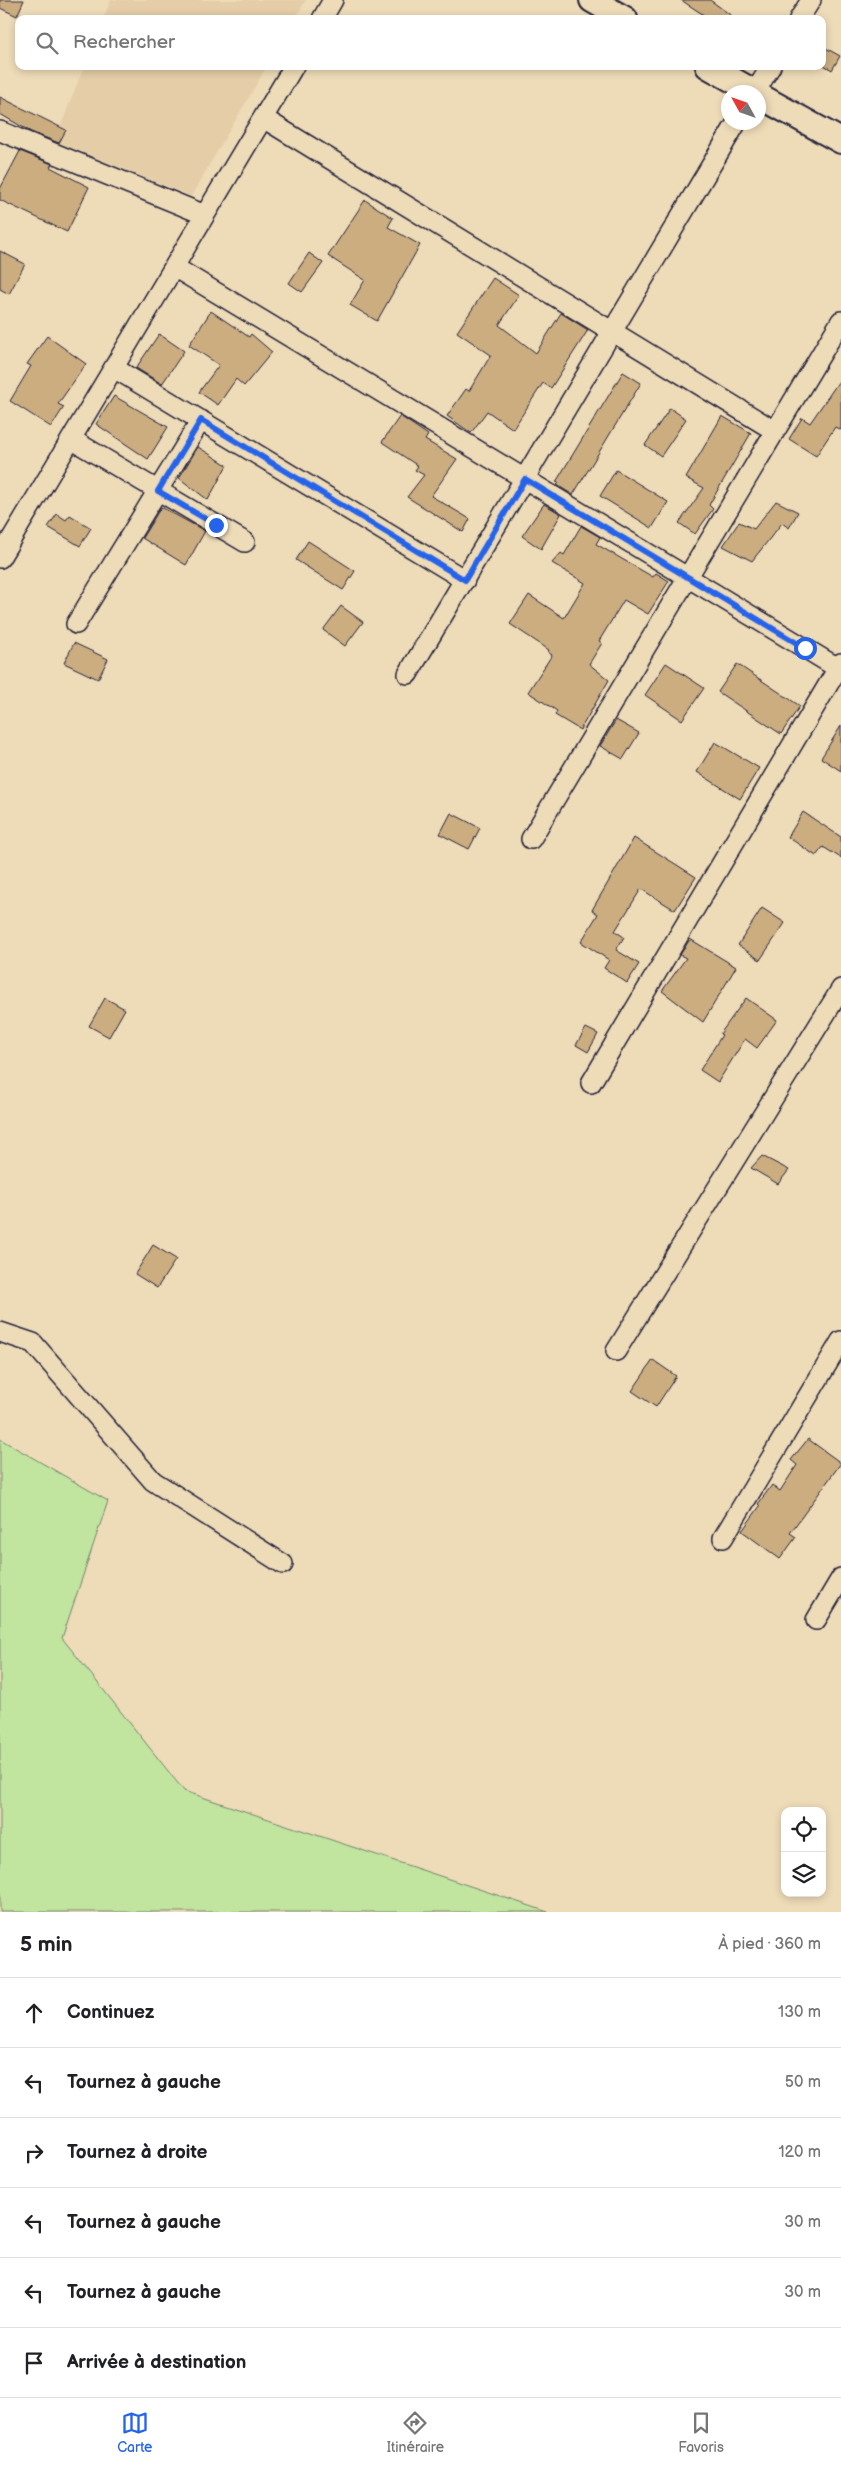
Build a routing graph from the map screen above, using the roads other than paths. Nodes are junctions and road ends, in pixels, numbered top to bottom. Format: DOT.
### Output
graph roads {
  1 [pos="334,0"];
  2 [pos="592,0"];
  3 [pos="811,0"];
  4 [pos="325,15"];
  5 [pos="618,15"];
  6 [pos="802,15"];
  7 [pos="292,70"];
  8 [pos="715,70"];
  9 [pos="769,70"];
  10 [pos="742,85"];
  11 [pos="759,85"];
  12 [pos="766,99"];
  13 [pos="263,118"];
  14 [pos="733,130"];
  15 [pos="0,131"];
  16 [pos="841,141"];
  17 [pos="205,215"];
  18 [pos="174,267"];
  19 [pos="841,321"];
  20 [pos="613,332"];
  21 [pos="114,368"];
  22 [pos="201,420"];
  23 [pos="775,431"];
  24 [pos="71,439"];
  25 [pos="525,479"];
  26 [pos="158,491"];
  27 [pos="245,542"];
  28 [pos="0,558"];
  29 [pos="688,577"];
  30 [pos="465,580"];
  31 [pos="76,624"];
  32 [pos="840,667"];
  33 [pos="408,674"];
  34 [pos="531,839"];
  35 [pos="841,989"];
  36 [pos="591,1083"];
  37 [pos="0,1332"];
  38 [pos="841,1341"];
  39 [pos="616,1351"];
  40 [pos="723,1538"];
  41 [pos="283,1564"];
  42 [pos="841,1578"];
  43 [pos="816,1620"];
  1 -- 4 [label="street"];
  2 -- 5 [label="street"];
  3 -- 6 [label="street"];
  7 -- 13 [label="street"];
  8 -- 10 [label="street"];
  9 -- 11 [label="street"];
  12 -- 16 [label="street"];
  13 -- 17 [label="street"];
  13 -- 20 [label="street"];
  14 -- 20 [label="street"];
  15 -- 17 [label="street"];
  17 -- 18 [label="street"];
  18 -- 21 [label="street"];
  18 -- 25 [label="street"];
  19 -- 23 [label="street"];
  20 -- 23 [label="street"];
  20 -- 25 [label="street"];
  21 -- 22 [label="street"];
  21 -- 24 [label="street"];
  22 -- 26 [label="street"];
  22 -- 30 [label="street"];
  23 -- 29 [label="street"];
  24 -- 26 [label="street"];
  24 -- 28 [label="street"];
  25 -- 29 [label="street"];
  25 -- 30 [label="street"];
  26 -- 27 [label="street"];
  26 -- 31 [label="street"];
  29 -- 32 [label="street"];
  29 -- 34 [label="street"];
  30 -- 33 [label="street"];
  32 -- 36 [label="street"];
  35 -- 39 [label="street"];
  37 -- 41 [label="street"];
  38 -- 40 [label="street"];
  42 -- 43 [label="street"];
}
